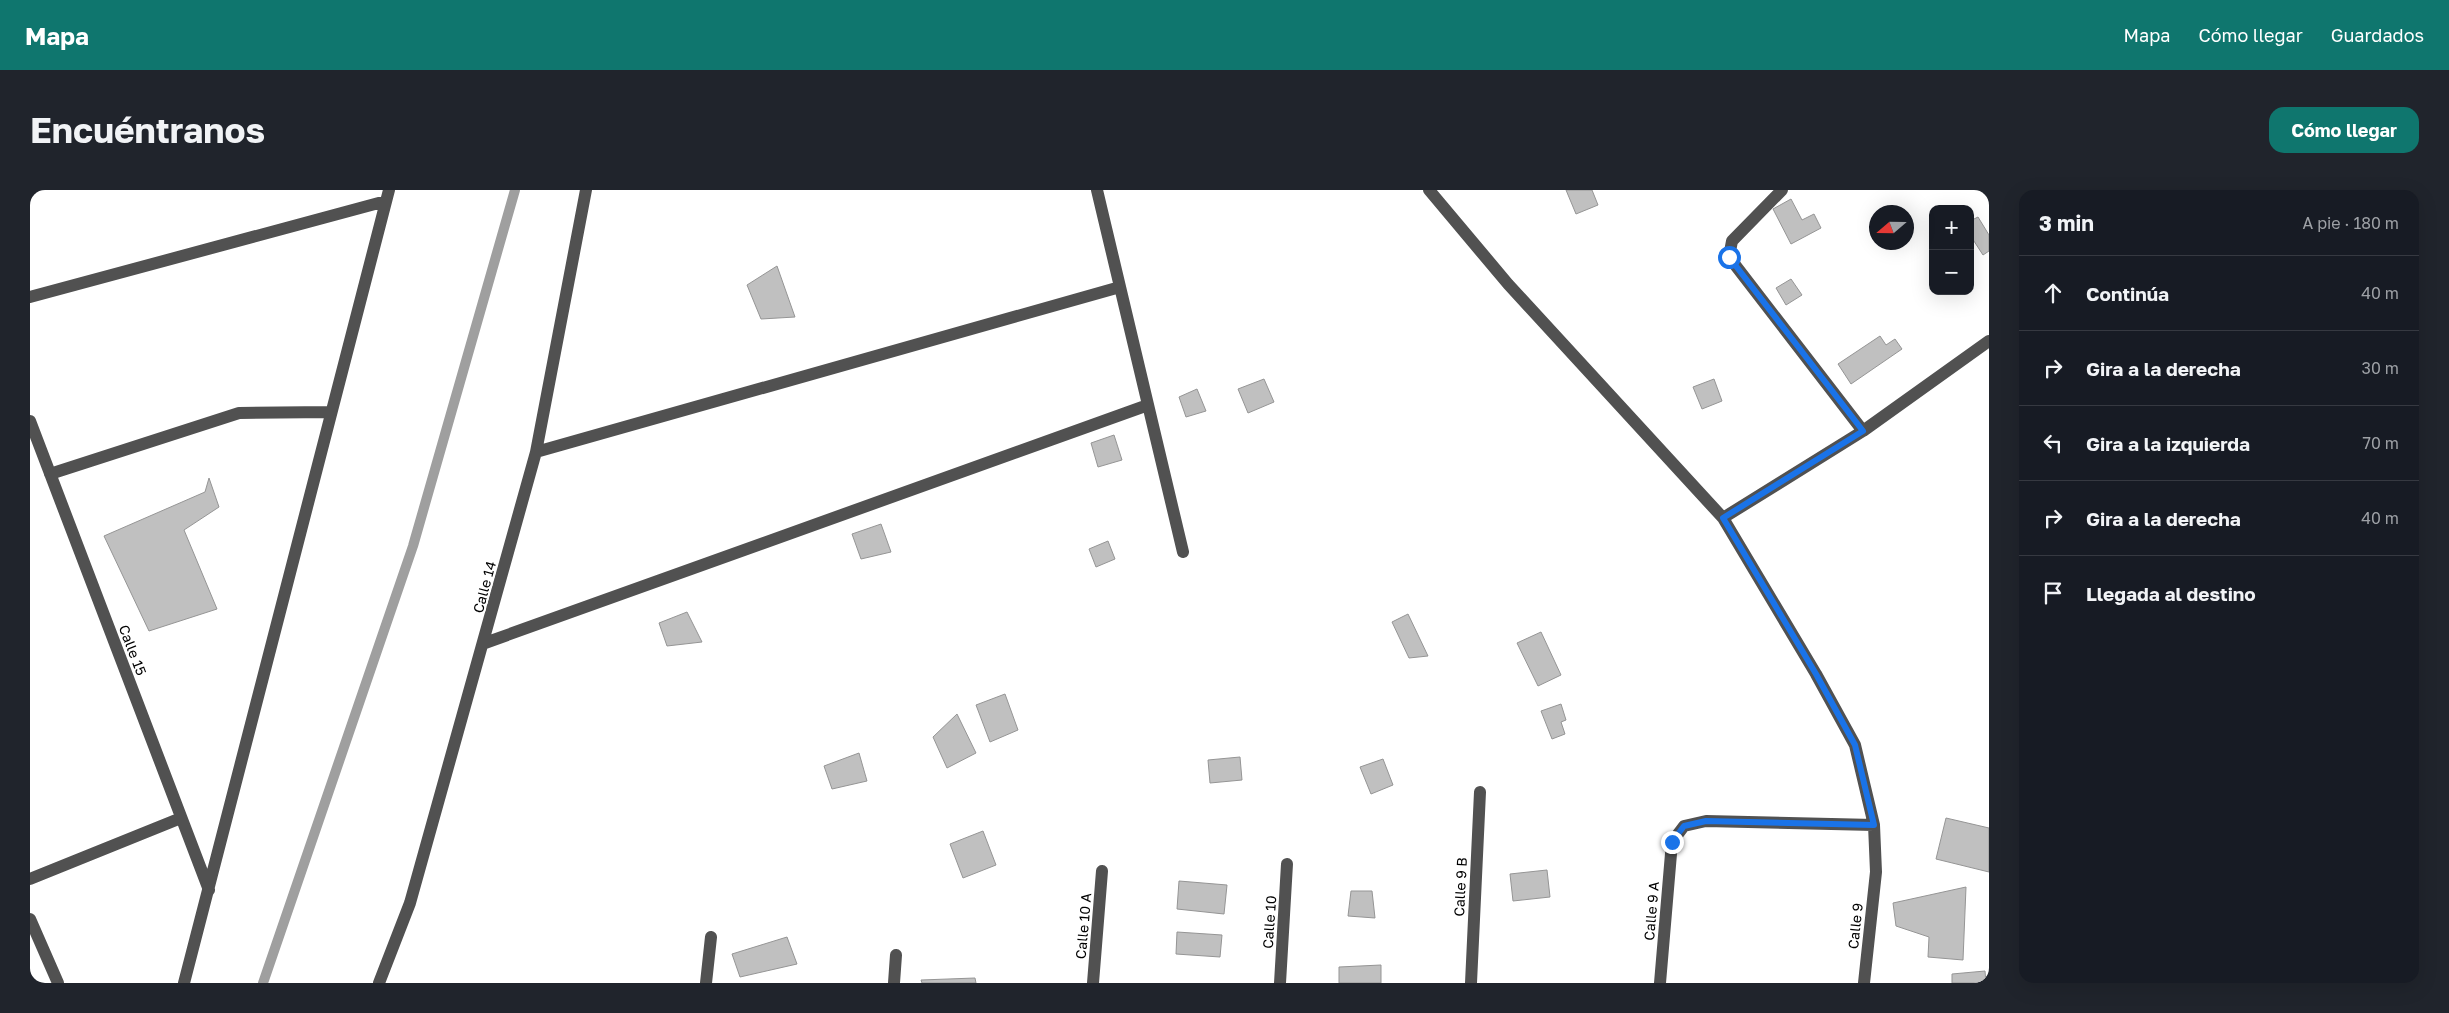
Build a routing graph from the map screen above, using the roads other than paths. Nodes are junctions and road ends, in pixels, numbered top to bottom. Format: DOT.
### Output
graph roads {
  1 [pos="586,190"];
  2 [pos="1097,190"];
  3 [pos="1429,190"];
  4 [pos="1782,190"];
  5 [pos="388,196"];
  6 [pos="1120,287"];
  7 [pos="30,297"];
  8 [pos="1989,341"];
  9 [pos="1148,405"];
  10 [pos="331,412"];
  11 [pos="30,421"];
  12 [pos="1863,431"];
  13 [pos="536,452"];
  14 [pos="50,474"];
  15 [pos="1723,518"];
  16 [pos="1183,552"];
  17 [pos="485,643"];
  18 [pos="1480,792"];
  19 [pos="181,818"];
  20 [pos="1874,825"];
  21 [pos="1287,864"];
  22 [pos="1102,871"];
  23 [pos="30,879"];
  24 [pos="209,890"];
  25 [pos="30,919"];
  26 [pos="711,938"];
  27 [pos="896,955"];
  28 [pos="58,983"];
  29 [pos="184,983"];
  30 [pos="379,983"];
  31 [pos="706,983"];
  32 [pos="894,983"];
  33 [pos="1093,983"];
  34 [pos="1280,983"];
  35 [pos="1471,983"];
  36 [pos="1660,983"];
  37 [pos="1864,983"];
  1 -- 13 [label="street, Calle 14"];
  2 -- 6 [label="street"];
  3 -- 15 [label="street, Calle 9"];
  4 -- 12 [label="street"];
  5 -- 7 [label="street"];
  5 -- 10 [label="street"];
  6 -- 9 [label="street"];
  6 -- 13 [label="street"];
  8 -- 12 [label="street"];
  9 -- 16 [label="street"];
  9 -- 17 [label="street"];
  10 -- 14 [label="street"];
  10 -- 24 [label="street"];
  11 -- 14 [label="street, Calle 15"];
  12 -- 15 [label="street"];
  13 -- 17 [label="street, Calle 14"];
  14 -- 19 [label="street, Calle 15"];
  15 -- 20 [label="street, Calle 9"];
  17 -- 30 [label="street, Calle 14"];
  18 -- 35 [label="street, Calle 9 B"];
  19 -- 23 [label="street"];
  19 -- 24 [label="street, Calle 15"];
  20 -- 36 [label="street, Calle 9 A"];
  20 -- 37 [label="street, Calle 9"];
  21 -- 34 [label="street, Calle 10"];
  22 -- 33 [label="street, Calle 10 A"];
  24 -- 29 [label="street"];
  25 -- 28 [label="street"];
  26 -- 31 [label="street"];
  27 -- 32 [label="street"];
}
